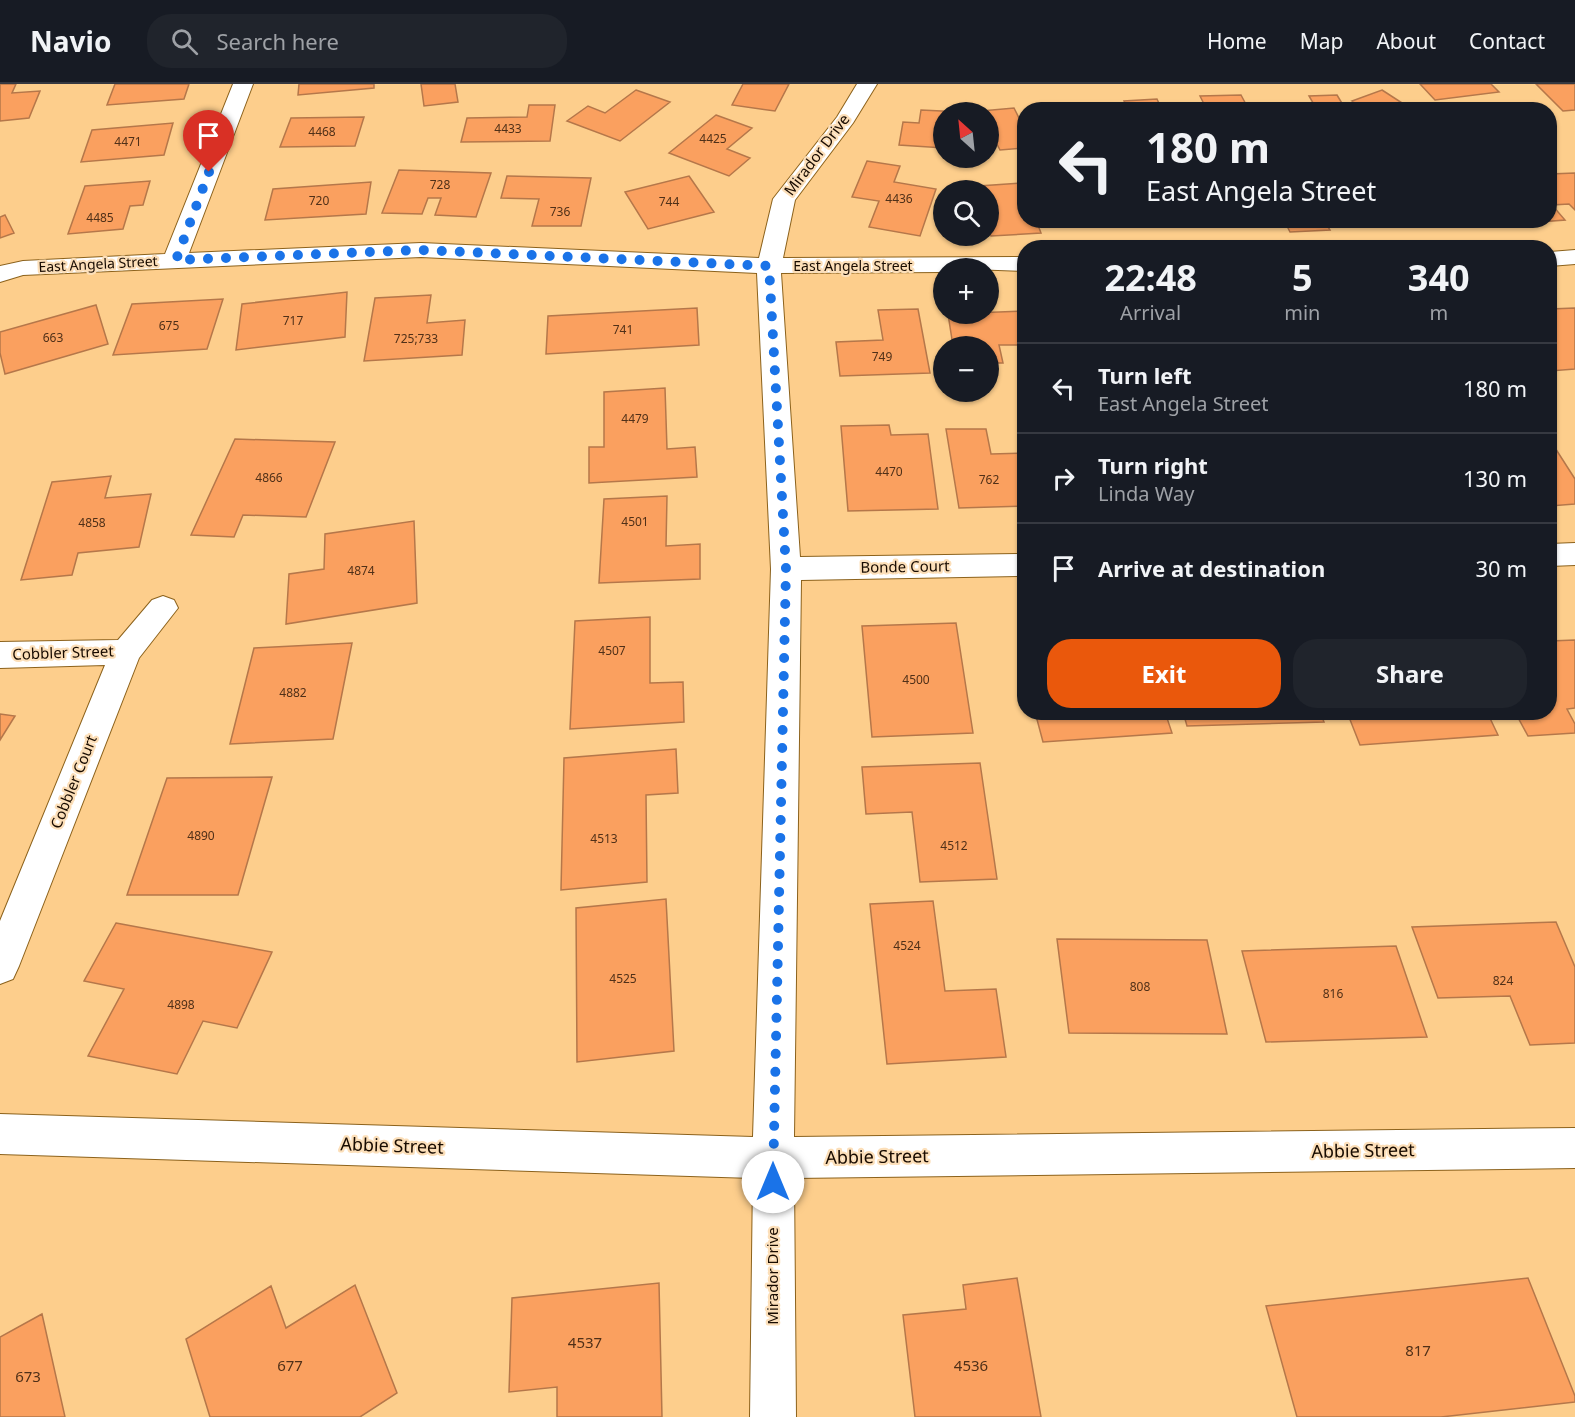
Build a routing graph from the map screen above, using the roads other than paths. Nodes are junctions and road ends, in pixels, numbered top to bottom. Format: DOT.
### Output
graph roads {
  1 [pos="243,84"];
  2 [pos="867,84"];
  3 [pos="1575,257"];
  4 [pos="1557,258"];
  5 [pos="176,260"];
  6 [pos="1017,264"];
  7 [pos="769,266"];
  8 [pos="0,274"];
  9 [pos="1575,554"];
  10 [pos="1557,555"];
  11 [pos="1017,564"];
  12 [pos="786,569"];
  13 [pos="163,608"];
  14 [pos="126,652"];
  15 [pos="0,655"];
  16 [pos="0,966"];
  17 [pos="0,1134"];
  18 [pos="1575,1149"];
  19 [pos="773,1158"];
  20 [pos="773,1417"];
  1 -- 5 [label="street"];
  2 -- 7 [label="street, Mirador Drive"];
  3 -- 4 [label="street"];
  5 -- 7 [label="street, East Angela Street"];
  5 -- 8 [label="street, East Angela Street"];
  6 -- 7 [label="street, East Angela Street"];
  7 -- 12 [label="street, Mirador Drive"];
  9 -- 10 [label="street"];
  11 -- 12 [label="street, Bonde Court"];
  12 -- 19 [label="street, Mirador Drive"];
  13 -- 14 [label="street, Cobbler Court"];
  14 -- 15 [label="street, Cobbler Street"];
  14 -- 16 [label="street, Cobbler Court"];
  17 -- 19 [label="street, Abbie Street"];
  18 -- 19 [label="street, Abbie Street"];
  19 -- 20 [label="street, Mirador Drive"];
}
